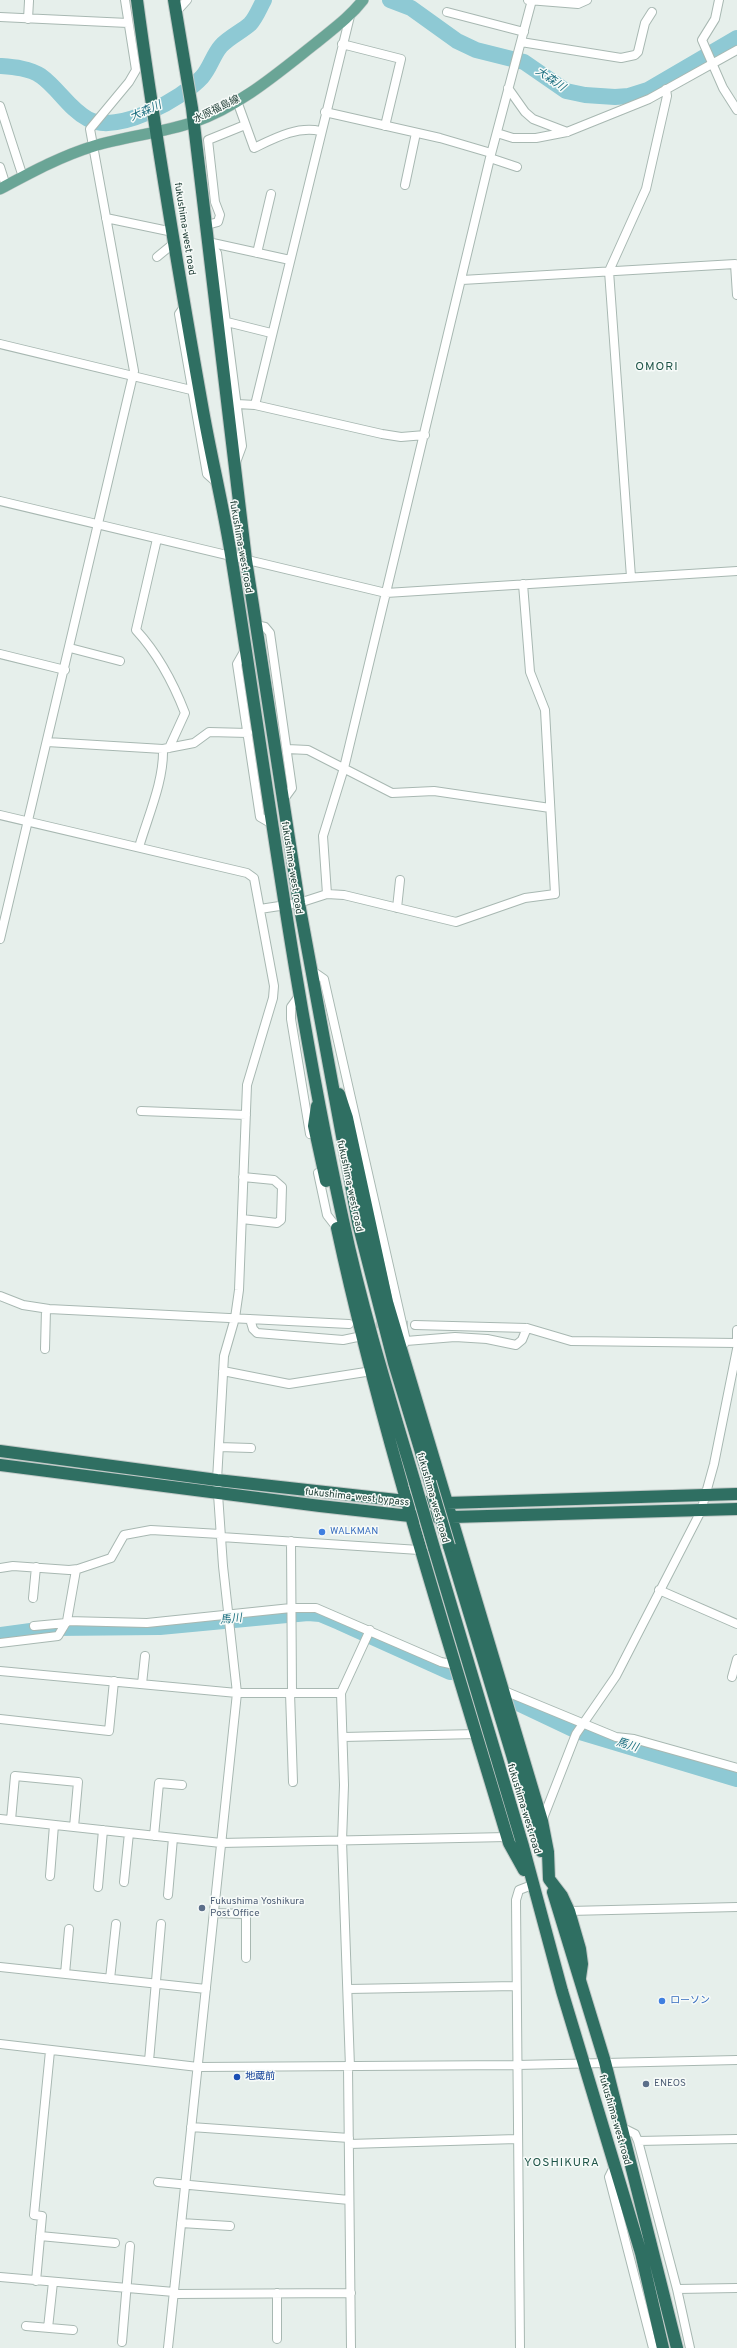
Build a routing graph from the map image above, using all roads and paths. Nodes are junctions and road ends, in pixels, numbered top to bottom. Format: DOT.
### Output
graph roads {
  1 [pos="125,0"];
  2 [pos="137,0"];
  3 [pos="187,0"];
  4 [pos="530,0"];
  5 [pos="587,0"];
  6 [pos="719,0"];
  7 [pos="28,1"];
  8 [pos="362,1"];
  9 [pos="176,6"];
  10 [pos="447,12"];
  11 [pos="652,12"];
  12 [pos="350,16"];
  13 [pos="0,18"];
  14 [pos="28,19"];
  15 [pos="128,23"];
  16 [pos="524,32"];
  17 [pos="342,44"];
  18 [pos="520,46"];
  19 [pos="737,50"];
  20 [pos="712,62"];
  21 [pos="508,88"];
  22 [pos="666,89"];
  23 [pos="237,101"];
  24 [pos="0,106"];
  25 [pos="737,110"];
  26 [pos="325,112"];
  27 [pos="193,122"];
  28 [pos="155,125"];
  29 [pos="245,125"];
  30 [pos="385,126"];
  31 [pos="320,131"];
  32 [pos="567,132"];
  33 [pos="416,133"];
  34 [pos="496,133"];
  35 [pos="94,146"];
  36 [pos="491,156"];
  37 [pos="0,167"];
  38 [pos="517,167"];
  39 [pos="23,177"];
  40 [pos="405,185"];
  41 [pos="3,187"];
  42 [pos="272,194"];
  43 [pos="106,218"];
  44 [pos="207,225"];
  45 [pos="174,237"];
  46 [pos="208,242"];
  47 [pos="257,252"];
  48 [pos="157,257"];
  49 [pos="290,260"];
  50 [pos="609,271"];
  51 [pos="462,280"];
  52 [pos="737,295"];
  53 [pos="184,307"];
  54 [pos="227,322"];
  55 [pos="271,333"];
  56 [pos="0,344"];
  57 [pos="134,375"];
  58 [pos="191,390"];
  59 [pos="237,404"];
  60 [pos="255,405"];
  61 [pos="425,435"];
  62 [pos="235,465"];
  63 [pos="216,482"];
  64 [pos="0,501"];
  65 [pos="99,526"];
  66 [pos="157,539"];
  67 [pos="231,556"];
  68 [pos="246,560"];
  69 [pos="737,571"];
  70 [pos="631,578"];
  71 [pos="523,584"];
  72 [pos="386,592"];
  73 [pos="256,625"];
  74 [pos="70,648"];
  75 [pos="245,650"];
  76 [pos="0,654"];
  77 [pos="120,661"];
  78 [pos="65,670"];
  79 [pos="248,733"];
  80 [pos="47,742"];
  81 [pos="166,748"];
  82 [pos="287,749"];
  83 [pos="344,768"];
  84 [pos="284,800"];
  85 [pos="550,808"];
  86 [pos="0,815"];
  87 [pos="27,821"];
  88 [pos="272,824"];
  89 [pos="139,847"];
  90 [pos="400,880"];
  91 [pos="327,894"];
  92 [pos="299,903"];
  93 [pos="285,905"];
  94 [pos="397,908"];
  95 [pos="260,909"];
  96 [pos="0,939"];
  97 [pos="311,970"];
  98 [pos="299,996"];
  99 [pos="329,1069"];
  100 [pos="318,1099"];
  101 [pos="141,1111"];
  102 [pos="246,1115"];
  103 [pos="243,1177"];
  104 [pos="242,1219"];
  105 [pos="337,1228"];
  106 [pos="0,1296"];
  107 [pos="46,1309"];
  108 [pos="235,1318"];
  109 [pos="250,1319"];
  110 [pos="349,1324"];
  111 [pos="415,1325"];
  112 [pos="527,1328"];
  113 [pos="737,1330"];
  114 [pos="362,1336"];
  115 [pos="737,1339"];
  116 [pos="737,1343"];
  117 [pos="403,1345"];
  118 [pos="45,1349"];
  119 [pos="737,1349"];
  120 [pos="223,1371"];
  121 [pos="372,1372"];
  122 [pos="219,1447"];
  123 [pos="252,1448"];
  124 [pos="0,1451"];
  125 [pos="0,1465"];
  126 [pos="217,1480"];
  127 [pos="217,1494"];
  128 [pos="737,1494"];
  129 [pos="706,1496"];
  130 [pos="406,1501"];
  131 [pos="447,1503"];
  132 [pos="737,1509"];
  133 [pos="701,1511"];
  134 [pos="410,1516"];
  135 [pos="452,1517"];
  136 [pos="221,1535"];
  137 [pos="291,1541"];
  138 [pos="419,1550"];
  139 [pos="36,1567"];
  140 [pos="0,1568"];
  141 [pos="76,1570"];
  142 [pos="659,1590"];
  143 [pos="33,1598"];
  144 [pos="292,1613"];
  145 [pos="229,1619"];
  146 [pos="737,1624"];
  147 [pos="65,1625"];
  148 [pos="34,1626"];
  149 [pos="368,1633"];
  150 [pos="0,1643"];
  151 [pos="145,1656"];
  152 [pos="737,1659"];
  153 [pos="455,1665"];
  154 [pos="0,1671"];
  155 [pos="732,1677"];
  156 [pos="114,1681"];
  157 [pos="142,1684"];
  158 [pos="502,1690"];
  159 [pos="237,1693"];
  160 [pos="291,1693"];
  161 [pos="341,1693"];
  162 [pos="0,1719"];
  163 [pos="580,1728"];
  164 [pos="477,1734"];
  165 [pos="343,1737"];
  166 [pos="737,1768"];
  167 [pos="292,1782"];
  168 [pos="182,1785"];
  169 [pos="0,1819"];
  170 [pos="11,1820"];
  171 [pos="542,1821"];
  172 [pos="54,1825"];
  173 [pos="74,1827"];
  174 [pos="103,1830"];
  175 [pos="129,1833"];
  176 [pos="154,1836"];
  177 [pos="508,1837"];
  178 [pos="173,1838"];
  179 [pos="342,1841"];
  180 [pos="221,1843"];
  181 [pos="50,1876"];
  182 [pos="549,1879"];
  183 [pos="124,1882"];
  184 [pos="532,1885"];
  185 [pos="98,1887"];
  186 [pos="168,1895"];
  187 [pos="737,1907"];
  188 [pos="569,1911"];
  189 [pos="214,1913"];
  190 [pos="116,1924"];
  191 [pos="161,1924"];
  192 [pos="69,1929"];
  193 [pos="246,1958"];
  194 [pos="0,1967"];
  195 [pos="65,1974"];
  196 [pos="580,1978"];
  197 [pos="110,1979"];
  198 [pos="157,1984"];
  199 [pos="516,1986"];
  200 [pos="206,1989"];
  201 [pos="348,1989"];
  202 [pos="0,2044"];
  203 [pos="50,2051"];
  204 [pos="737,2060"];
  205 [pos="149,2061"];
  206 [pos="605,2062"];
  207 [pos="585,2063"];
  208 [pos="517,2065"];
  209 [pos="198,2067"];
  210 [pos="349,2067"];
  211 [pos="191,2127"];
  212 [pos="623,2128"];
  213 [pos="518,2139"];
  214 [pos="737,2139"];
  215 [pos="349,2141"];
  216 [pos="638,2141"];
  217 [pos="615,2165"];
  218 [pos="158,2182"];
  219 [pos="185,2185"];
  220 [pos="349,2200"];
  221 [pos="181,2222"];
  222 [pos="230,2226"];
  223 [pos="40,2236"];
  224 [pos="115,2243"];
  225 [pos="130,2246"];
  226 [pos="0,2277"];
  227 [pos="36,2281"];
  228 [pos="53,2282"];
  229 [pos="127,2288"];
  230 [pos="737,2288"];
  231 [pos="677,2289"];
  232 [pos="174,2293"];
  233 [pos="277,2293"];
  234 [pos="351,2293"];
  235 [pos="26,2326"];
  236 [pos="48,2328"];
  237 [pos="73,2330"];
  238 [pos="277,2339"];
  239 [pos="122,2342"];
  240 [pos="168,2348"];
  241 [pos="351,2348"];
  242 [pos="520,2348"];
  243 [pos="652,2348"];
  244 [pos="663,2348"];
  245 [pos="677,2348"];
  246 [pos="690,2348"];
  1 -- 15 [label="street"];
  2 -- 28 [label="highway, fukushima-west road"];
  3 -- 9 [label="street"];
  4 -- 5 [label="street"];
  4 -- 16 [label="street"];
  6 -- 20 [label="street"];
  7 -- 14 [label="street"];
  8 -- 12 [label="main road, 水原福島線"];
  9 -- 27 [label="highway, fukushima-west road"];
  10 -- 16 [label="street"];
  11 -- 18 [label="street"];
  12 -- 17 [label="street"];
  12 -- 23 [label="main road, 水原福島線"];
  13 -- 14 [label="street"];
  14 -- 15 [label="street"];
  15 -- 35 [label="street"];
  16 -- 18 [label="street"];
  17 -- 26 [label="street"];
  17 -- 30 [label="street"];
  18 -- 21 [label="street"];
  19 -- 20 [label="street"];
  20 -- 22 [label="street"];
  20 -- 25 [label="street"];
  21 -- 32 [label="street"];
  21 -- 34 [label="street"];
  22 -- 32 [label="street"];
  22 -- 50 [label="street"];
  23 -- 27 [label="main road, 水原福島線"];
  23 -- 29 [label="street"];
  24 -- 39 [label="street"];
  26 -- 30 [label="street"];
  26 -- 31 [label="street"];
  27 -- 28 [label="main road, 水原福島線"];
  27 -- 44 [label="highway, fukushima-west road"];
  28 -- 35 [label="main road, 水原福島線"];
  28 -- 45 [label="highway, fukushima-west road"];
  29 -- 31 [label="street"];
  29 -- 44 [label="street"];
  30 -- 33 [label="street"];
  31 -- 49 [label="street"];
  32 -- 34 [label="street"];
  33 -- 36 [label="street"];
  33 -- 40 [label="street"];
  34 -- 36 [label="street"];
  35 -- 39 [label="main road, 水原福島線"];
  35 -- 43 [label="street"];
  36 -- 38 [label="street"];
  36 -- 51 [label="street"];
  37 -- 41 [label="street"];
  39 -- 41 [label="main road, 水原福島線"];
  42 -- 47 [label="street"];
  43 -- 45 [label="street"];
  43 -- 57 [label="street"];
  44 -- 46 [label="highway, fukushima-west road"];
  45 -- 48 [label="street"];
  45 -- 53 [label="highway, fukushima-west road"];
  46 -- 47 [label="street"];
  46 -- 54 [label="street"];
  46 -- 62 [label="highway, fukushima-west road"];
  47 -- 49 [label="street"];
  49 -- 55 [label="street"];
  50 -- 51 [label="street"];
  50 -- 52 [label="street"];
  50 -- 70 [label="street"];
  51 -- 61 [label="street"];
  53 -- 58 [label="street"];
  53 -- 63 [label="highway, fukushima-west road"];
  54 -- 55 [label="street"];
  54 -- 59 [label="street"];
  55 -- 60 [label="street"];
  56 -- 57 [label="street"];
  57 -- 58 [label="street"];
  57 -- 65 [label="street"];
  58 -- 63 [label="street"];
  59 -- 60 [label="street"];
  59 -- 62 [label="street"];
  60 -- 61 [label="street"];
  61 -- 72 [label="street"];
  62 -- 68 [label="highway, fukushima-west road"];
  63 -- 67 [label="highway, fukushima-west road"];
  64 -- 65 [label="street"];
  65 -- 66 [label="street"];
  65 -- 74 [label="street"];
  66 -- 67 [label="street"];
  66 -- 81 [label="street"];
  67 -- 68 [label="street"];
  67 -- 75 [label="highway, fukushima-west road"];
  68 -- 72 [label="street"];
  68 -- 73 [label="highway, fukushima-west road"];
  69 -- 70 [label="street"];
  70 -- 71 [label="street"];
  71 -- 72 [label="street"];
  71 -- 85 [label="street"];
  72 -- 83 [label="street"];
  73 -- 82 [label="street"];
  73 -- 84 [label="highway, fukushima-west road"];
  74 -- 77 [label="street"];
  74 -- 78 [label="street"];
  75 -- 79 [label="street"];
  75 -- 88 [label="highway, fukushima-west road"];
  76 -- 78 [label="street"];
  78 -- 80 [label="street"];
  79 -- 81 [label="street"];
  79 -- 88 [label="street"];
  80 -- 81 [label="street"];
  80 -- 87 [label="street"];
  81 -- 89 [label="street"];
  82 -- 83 [label="street"];
  82 -- 84 [label="street"];
  83 -- 85 [label="street"];
  83 -- 91 [label="street"];
  84 -- 92 [label="highway, fukushima-west road"];
  85 -- 94 [label="street"];
  86 -- 87 [label="street"];
  87 -- 89 [label="street"];
  87 -- 96 [label="street"];
  88 -- 93 [label="highway, fukushima-west road"];
  89 -- 95 [label="street"];
  90 -- 94 [label="street"];
  91 -- 92 [label="street"];
  91 -- 94 [label="street"];
  92 -- 93 [label="street"];
  92 -- 97 [label="highway, fukushima-west road"];
  93 -- 95 [label="street"];
  93 -- 98 [label="highway, fukushima-west road"];
  95 -- 102 [label="street"];
  97 -- 99 [label="highway, fukushima-west road"];
  97 -- 117 [label="street"];
  98 -- 100 [label="highway, fukushima-west road"];
  98 -- 105 [label="street"];
  99 -- 117 [label="highway"];
  99 -- 182 [label="highway, fukushima-west road, bridge"];
  100 -- 105 [label="highway"];
  100 -- 184 [label="highway, fukushima-west road, bridge"];
  101 -- 102 [label="street"];
  102 -- 103 [label="street"];
  103 -- 104 [label="street"];
  103 -- 104 [label="street"];
  104 -- 108 [label="street"];
  105 -- 114 [label="highway"];
  106 -- 107 [label="street"];
  107 -- 108 [label="street"];
  107 -- 118 [label="street"];
  108 -- 109 [label="street"];
  108 -- 120 [label="street"];
  109 -- 110 [label="street"];
  109 -- 114 [label="street"];
  111 -- 112 [label="street"];
  112 -- 116 [label="street"];
  112 -- 117 [label="street"];
  113 -- 115 [label="street"];
  114 -- 121 [label="highway"];
  117 -- 131 [label="highway"];
  119 -- 129 [label="street"];
  120 -- 121 [label="street"];
  120 -- 122 [label="street"];
  121 -- 130 [label="highway"];
  122 -- 123 [label="street"];
  122 -- 126 [label="street"];
  124 -- 126 [label="highway, fukushima-west bypass"];
  125 -- 127 [label="highway, fukushima-west bypass"];
  126 -- 127 [label="street"];
  126 -- 130 [label="highway, fukushima-west bypass"];
  127 -- 134 [label="highway, fukushima-west bypass"];
  127 -- 136 [label="street"];
  128 -- 129 [label="highway, fukushima-west bypass"];
  129 -- 131 [label="highway, fukushima-west bypass"];
  129 -- 133 [label="street"];
  130 -- 131 [label="highway, fukushima-west bypass"];
  130 -- 134 [label="highway"];
  131 -- 135 [label="highway"];
  132 -- 133 [label="highway, fukushima-west bypass"];
  133 -- 135 [label="highway, fukushima-west bypass"];
  133 -- 142 [label="street"];
  134 -- 135 [label="highway, fukushima-west bypass"];
  134 -- 138 [label="highway"];
  135 -- 158 [label="highway"];
  136 -- 137 [label="street"];
  136 -- 141 [label="street"];
  136 -- 145 [label="street"];
  137 -- 138 [label="street"];
  137 -- 144 [label="street"];
  138 -- 153 [label="highway"];
  139 -- 140 [label="street"];
  139 -- 141 [label="street"];
  139 -- 143 [label="street"];
  141 -- 147 [label="street"];
  142 -- 146 [label="street"];
  142 -- 163 [label="street"];
  144 -- 145 [label="street"];
  144 -- 149 [label="street"];
  144 -- 160 [label="street"];
  145 -- 147 [label="street"];
  145 -- 159 [label="street"];
  147 -- 148 [label="street"];
  147 -- 150 [label="street"];
  149 -- 153 [label="street"];
  149 -- 161 [label="street"];
  151 -- 157 [label="street"];
  152 -- 155 [label="street"];
  153 -- 164 [label="highway"];
  154 -- 156 [label="street"];
  156 -- 157 [label="street"];
  156 -- 162 [label="street"];
  157 -- 159 [label="street"];
  158 -- 163 [label="street"];
  158 -- 171 [label="highway"];
  159 -- 160 [label="street"];
  159 -- 180 [label="street"];
  160 -- 161 [label="street"];
  160 -- 167 [label="street"];
  161 -- 165 [label="street"];
  163 -- 166 [label="street"];
  163 -- 171 [label="street"];
  164 -- 165 [label="street"];
  164 -- 177 [label="highway"];
  165 -- 179 [label="street"];
  168 -- 176 [label="street"];
  169 -- 170 [label="street"];
  170 -- 172 [label="street"];
  170 -- 173 [label="street"];
  171 -- 182 [label="highway"];
  172 -- 173 [label="street"];
  172 -- 181 [label="street"];
  173 -- 174 [label="street"];
  174 -- 175 [label="street"];
  174 -- 185 [label="street"];
  175 -- 176 [label="street"];
  175 -- 183 [label="street"];
  176 -- 178 [label="street"];
  177 -- 179 [label="street"];
  177 -- 184 [label="highway"];
  178 -- 180 [label="street"];
  178 -- 186 [label="street"];
  179 -- 180 [label="street"];
  179 -- 201 [label="street"];
  180 -- 189 [label="street"];
  182 -- 188 [label="highway"];
  182 -- 196 [label="highway, fukushima-west road"];
  184 -- 199 [label="street"];
  184 -- 207 [label="highway, fukushima-west road"];
  187 -- 188 [label="street"];
  188 -- 196 [label="highway"];
  189 -- 193 [label="street"];
  189 -- 200 [label="street"];
  190 -- 197 [label="street"];
  191 -- 198 [label="street"];
  192 -- 195 [label="street"];
  194 -- 195 [label="street"];
  195 -- 197 [label="street"];
  196 -- 206 [label="highway, fukushima-west road"];
  197 -- 198 [label="street"];
  198 -- 200 [label="street"];
  198 -- 205 [label="street"];
  199 -- 201 [label="street"];
  199 -- 208 [label="street"];
  200 -- 209 [label="street"];
  201 -- 210 [label="street"];
  202 -- 203 [label="street"];
  203 -- 205 [label="street"];
  203 -- 223 [label="street"];
  204 -- 206 [label="street"];
  205 -- 209 [label="street"];
  206 -- 207 [label="street"];
  206 -- 212 [label="highway, fukushima-west road"];
  207 -- 208 [label="street"];
  207 -- 217 [label="highway, fukushima-west road"];
  208 -- 210 [label="street"];
  208 -- 213 [label="street"];
  209 -- 210 [label="street"];
  209 -- 211 [label="street"];
  210 -- 215 [label="street"];
  211 -- 215 [label="street"];
  211 -- 219 [label="street"];
  212 -- 216 [label="street"];
  212 -- 245 [label="highway, fukushima-west road"];
  213 -- 215 [label="street"];
  213 -- 242 [label="street"];
  214 -- 216 [label="street"];
  215 -- 220 [label="street"];
  216 -- 231 [label="street"];
  217 -- 243 [label="street"];
  217 -- 244 [label="highway, fukushima-west road"];
  218 -- 219 [label="street"];
  219 -- 220 [label="street"];
  219 -- 221 [label="street"];
  220 -- 234 [label="street"];
  221 -- 222 [label="street"];
  221 -- 232 [label="street"];
  223 -- 224 [label="street"];
  223 -- 227 [label="street"];
  225 -- 229 [label="street"];
  226 -- 227 [label="street"];
  227 -- 228 [label="street"];
  228 -- 229 [label="street"];
  228 -- 236 [label="street"];
  229 -- 232 [label="street"];
  229 -- 239 [label="street"];
  230 -- 231 [label="street"];
  231 -- 246 [label="street"];
  232 -- 233 [label="street"];
  232 -- 240 [label="street"];
  233 -- 234 [label="street"];
  233 -- 238 [label="street"];
  234 -- 241 [label="street"];
  235 -- 236 [label="street"];
  236 -- 237 [label="street"];
}
